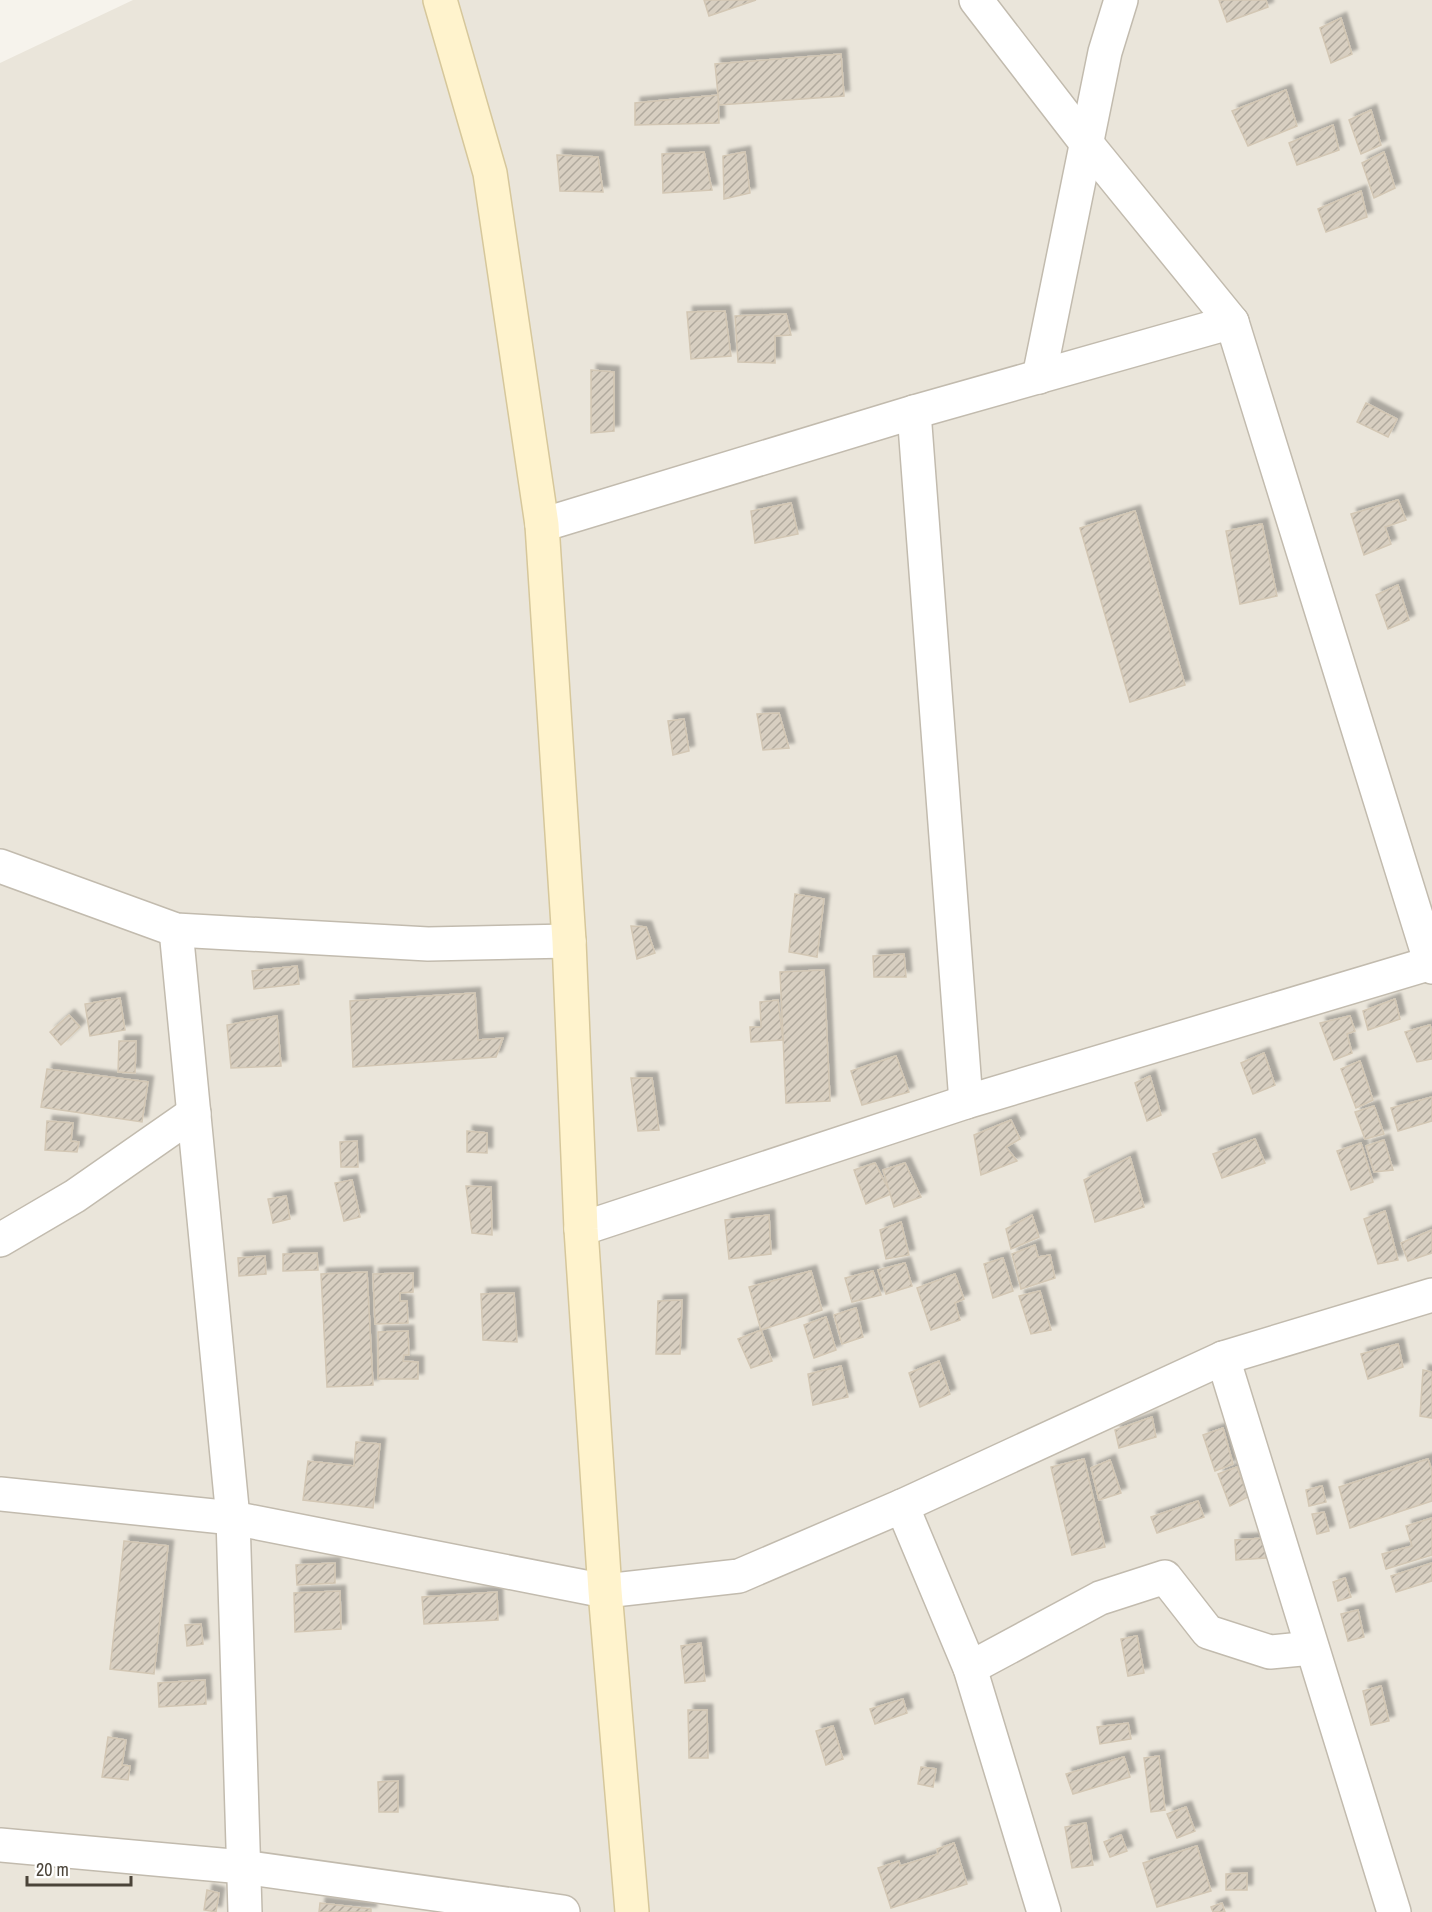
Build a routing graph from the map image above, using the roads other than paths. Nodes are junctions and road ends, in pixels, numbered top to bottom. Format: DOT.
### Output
graph roads {
  1 [pos="440,0"];
  2 [pos="976,0"];
  3 [pos="1121,0"];
  4 [pos="1087,144"];
  5 [pos="1232,321"];
  6 [pos="1039,376"];
  7 [pos="914,412"];
  8 [pos="542,525"];
  9 [pos="0,866"];
  10 [pos="1424,911"];
  11 [pos="176,930"];
  12 [pos="569,941"];
  13 [pos="1431,965"];
  14 [pos="966,1102"];
  15 [pos="194,1113"];
  16 [pos="581,1229"];
  17 [pos="0,1240"];
  18 [pos="1432,1295"];
  19 [pos="1223,1358"];
  20 [pos="0,1494"];
  21 [pos="902,1506"];
  22 [pos="233,1518"];
  23 [pos="606,1591"];
  24 [pos="1312,1648"];
  25 [pos="970,1668"];
  26 [pos="0,1845"];
  27 [pos="243,1867"];
  28 [pos="245,1912"];
  29 [pos="563,1912"];
  30 [pos="632,1912"];
  31 [pos="1044,1912"];
  32 [pos="1394,1912"];
  1 -- 8 [label="street"];
  2 -- 4 [label="street"];
  3 -- 4 [label="street"];
  4 -- 5 [label="street"];
  4 -- 6 [label="street"];
  5 -- 6 [label="street"];
  5 -- 10 [label="street"];
  6 -- 7 [label="street"];
  7 -- 8 [label="street"];
  7 -- 14 [label="street"];
  8 -- 12 [label="street"];
  9 -- 11 [label="street"];
  10 -- 13 [label="street"];
  11 -- 12 [label="street"];
  11 -- 15 [label="street"];
  12 -- 16 [label="street"];
  13 -- 14 [label="street"];
  14 -- 16 [label="street"];
  15 -- 17 [label="street"];
  15 -- 22 [label="street"];
  16 -- 23 [label="street"];
  18 -- 19 [label="street"];
  19 -- 21 [label="street"];
  19 -- 24 [label="street"];
  20 -- 22 [label="street"];
  21 -- 23 [label="street"];
  21 -- 25 [label="street"];
  22 -- 23 [label="street"];
  22 -- 27 [label="street"];
  23 -- 30 [label="street"];
  24 -- 25 [label="street"];
  24 -- 32 [label="street"];
  25 -- 31 [label="street"];
  26 -- 27 [label="street"];
  27 -- 28 [label="street"];
  27 -- 29 [label="street"];
}
